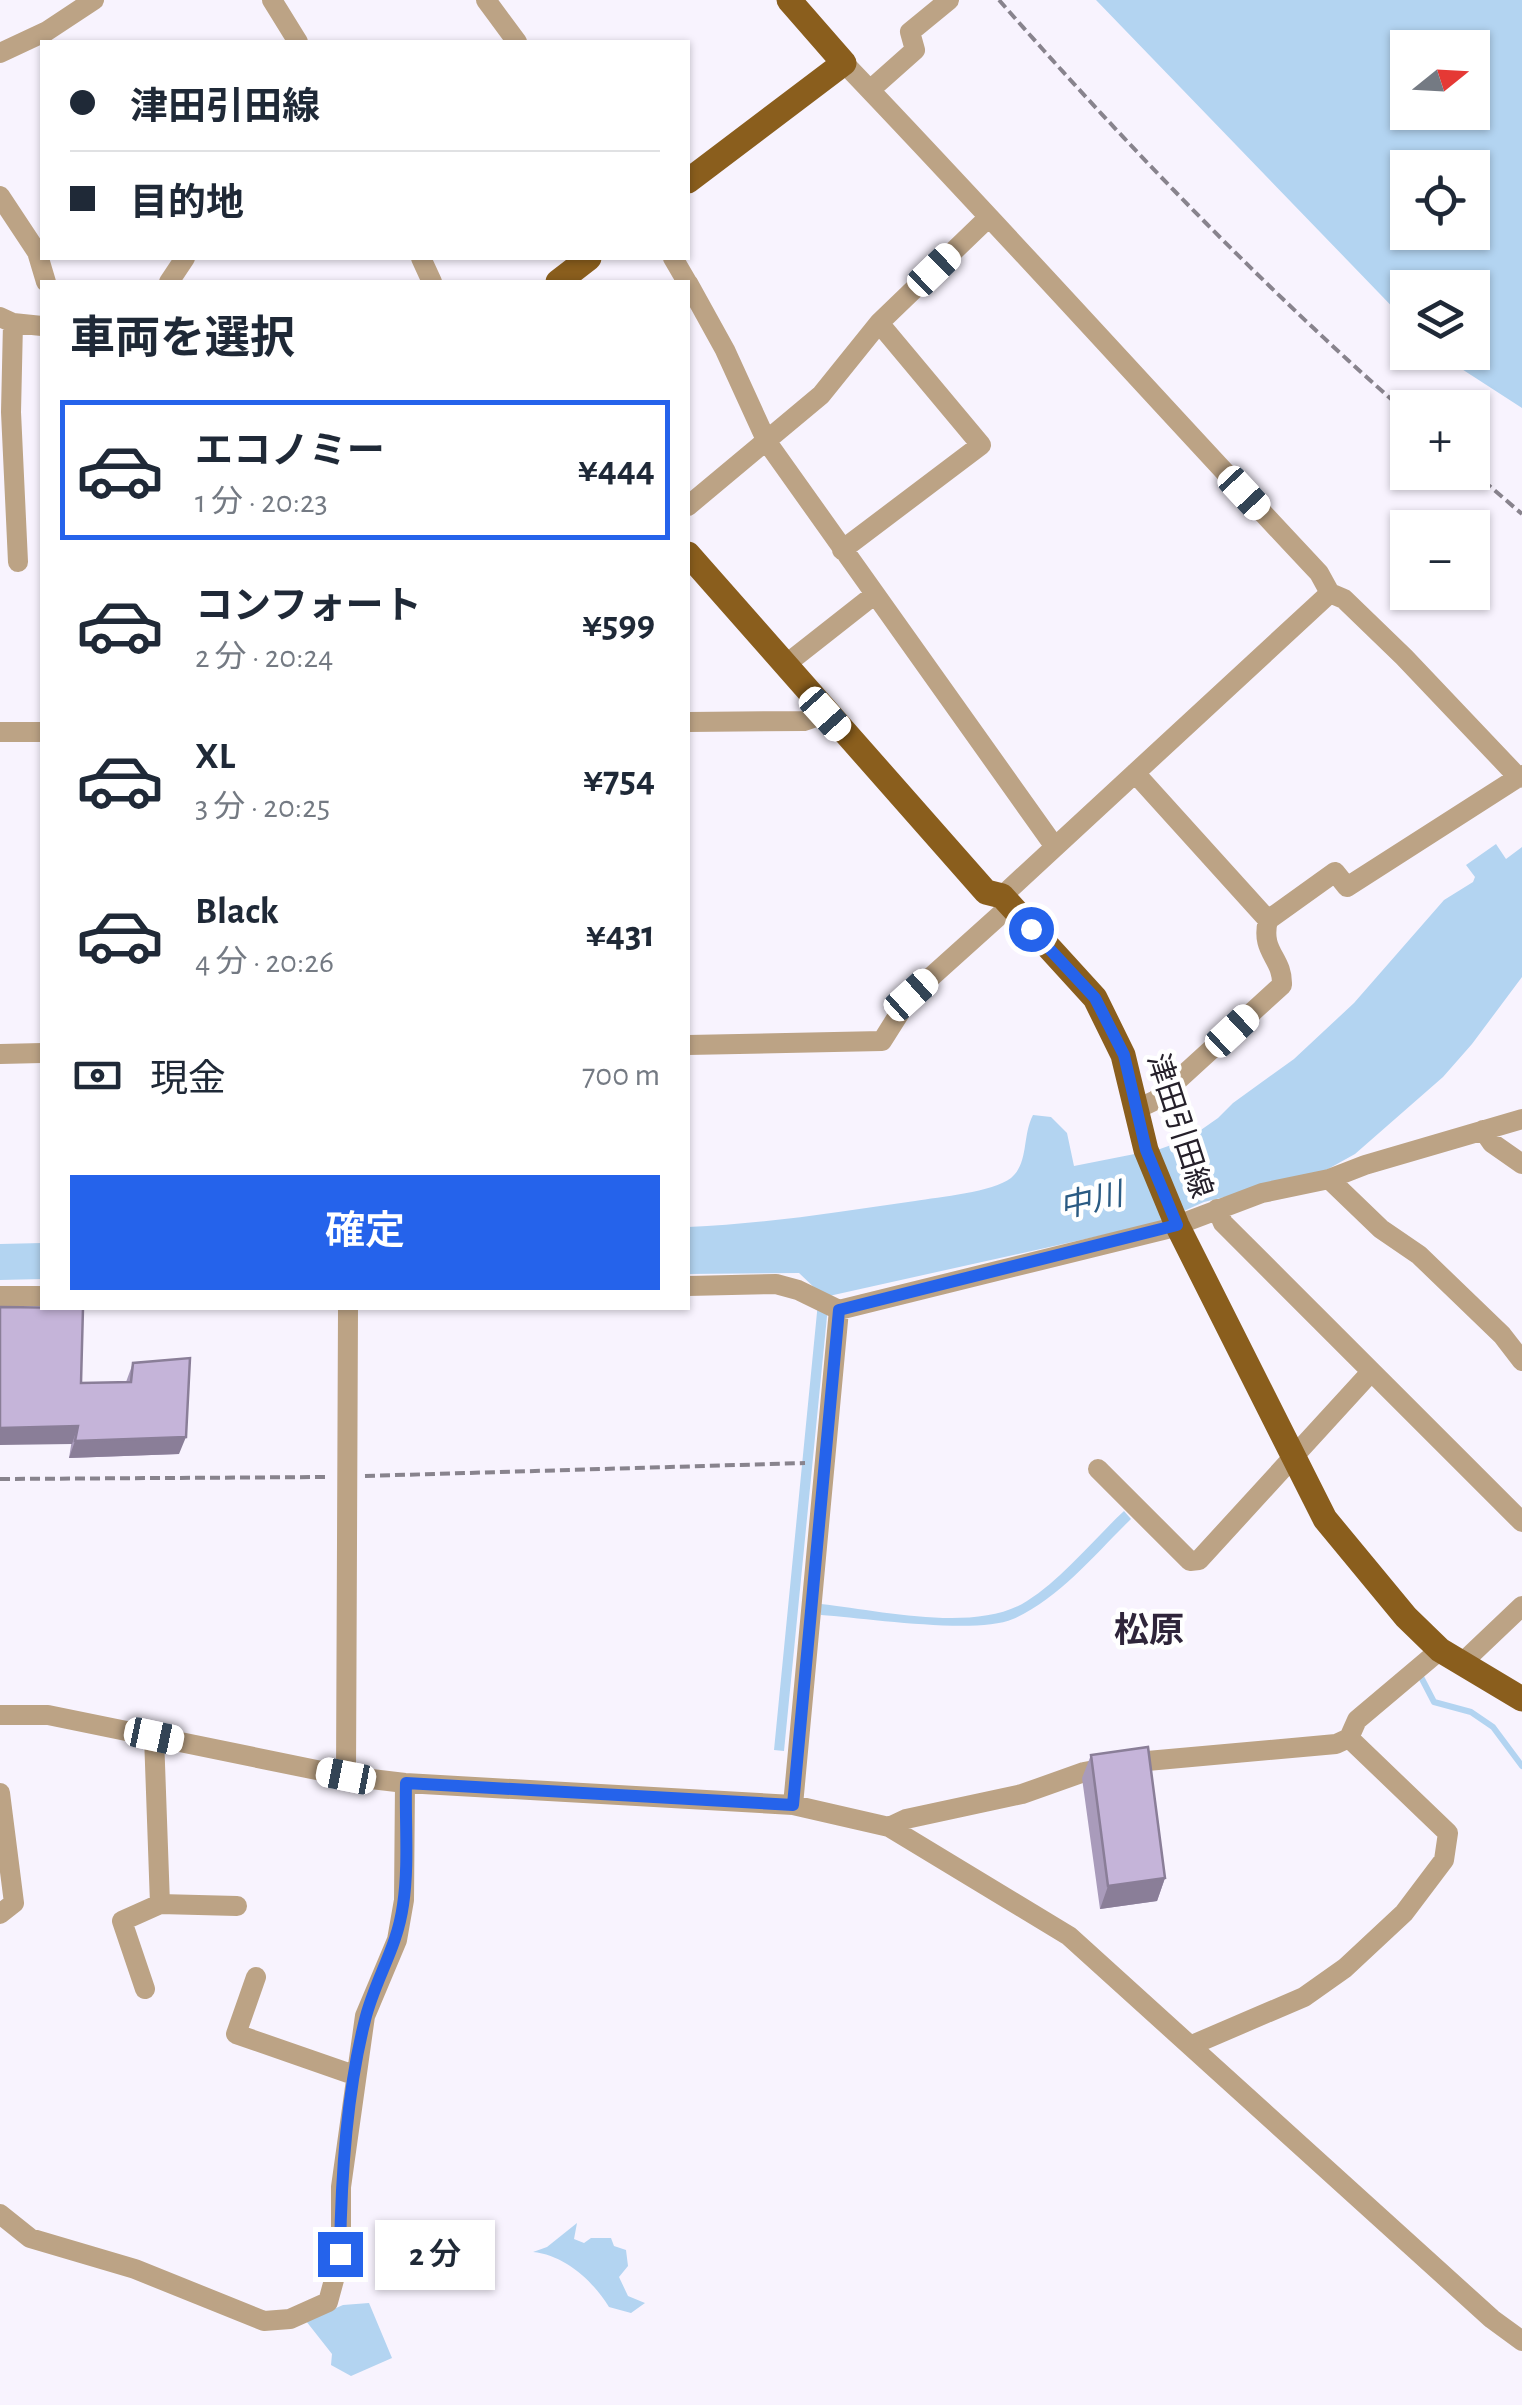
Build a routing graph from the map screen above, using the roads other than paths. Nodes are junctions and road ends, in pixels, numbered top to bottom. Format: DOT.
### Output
graph roads {
  1 [pos="94,0"];
  2 [pos="272,0"];
  3 [pos="486,0"];
  4 [pos="789,0"];
  5 [pos="949,0"];
  6 [pos="297,40"];
  7 [pos="516,40"];
  8 [pos="0,53"];
  9 [pos="844,63"];
  10 [pos="870,90"];
  11 [pos="690,179"];
  12 [pos="0,196"];
  13 [pos="989,217"];
  14 [pos="586,260"];
  15 [pos="45,280"];
  16 [pos="561,280"];
  17 [pos="690,288"];
  18 [pos="7,320"];
  19 [pos="879,323"];
  20 [pos="40,326"];
  21 [pos="6,412"];
  22 [pos="767,442"];
  23 [pos="690,504"];
  24 [pos="842,550"];
  25 [pos="690,556"];
  26 [pos="18,562"];
  27 [pos="1330,593"];
  28 [pos="874,595"];
  29 [pos="785,665"];
  30 [pos="825,714"];
  31 [pos="690,722"];
  32 [pos="0,732"];
  33 [pos="40,732"];
  34 [pos="1135,773"];
  35 [pos="1520,776"];
  36 [pos="1055,847"];
  37 [pos="1006,901"];
  38 [pos="1268,920"];
  39 [pos="690,1045"];
  40 [pos="40,1053"];
  41 [pos="0,1054"];
  42 [pos="1135,1110"];
  43 [pos="1522,1119"];
  44 [pos="1483,1130"];
  45 [pos="1522,1164"];
  46 [pos="1329,1179"];
  47 [pos="1217,1209"];
  48 [pos="1176,1222"];
  49 [pos="690,1286"];
  50 [pos="0,1296"];
  51 [pos="40,1296"];
  52 [pos="348,1310"];
  53 [pos="839,1310"];
  54 [pos="1522,1361"];
  55 [pos="1371,1372"];
  56 [pos="1293,1458"];
  57 [pos="1098,1469"];
  58 [pos="1522,1522"];
  59 [pos="1522,1606"];
  60 [pos="1451,1656"];
  61 [pos="1522,1699"];
  62 [pos="0,1715"];
  63 [pos="154,1736"];
  64 [pos="1349,1738"];
  65 [pos="346,1776"];
  66 [pos="406,1783"];
  67 [pos="0,1794"];
  68 [pos="793,1805"];
  69 [pos="888,1827"];
  70 [pos="160,1904"];
  71 [pos="237,1906"];
  72 [pos="0,1914"];
  73 [pos="256,1977"];
  74 [pos="145,1988"];
  75 [pos="1192,2045"];
  76 [pos="354,2075"];
  77 [pos="0,2214"];
  78 [pos="1522,2341"];
  1 -- 8 [label="street"];
  2 -- 6 [label="street"];
  3 -- 7 [label="street"];
  4 -- 9 [label="main road"];
  5 -- 10 [label="street"];
  9 -- 10 [label="street"];
  9 -- 11 [label="main road"];
  10 -- 13 [label="street"];
  12 -- 15 [label="street"];
  13 -- 19 [label="street"];
  13 -- 27 [label="street"];
  14 -- 16 [label="main road"];
  17 -- 22 [label="street"];
  18 -- 20 [label="street"];
  18 -- 21 [label="street"];
  19 -- 22 [label="street"];
  19 -- 24 [label="street"];
  21 -- 26 [label="street"];
  22 -- 23 [label="street"];
  22 -- 24 [label="street"];
  24 -- 28 [label="street"];
  25 -- 29 [label="main road, 津田引田線"];
  27 -- 34 [label="street"];
  27 -- 35 [label="street"];
  28 -- 29 [label="street"];
  28 -- 36 [label="street"];
  29 -- 30 [label="main road, 津田引田線"];
  30 -- 31 [label="street"];
  30 -- 37 [label="main road, 津田引田線"];
  32 -- 33 [label="street"];
  34 -- 36 [label="street"];
  34 -- 38 [label="street"];
  35 -- 38 [label="street"];
  36 -- 37 [label="street"];
  37 -- 39 [label="street"];
  37 -- 42 [label="main road, 津田引田線"];
  38 -- 42 [label="street"];
  40 -- 41 [label="street"];
  42 -- 48 [label="main road, 津田引田線"];
  43 -- 44 [label="street"];
  44 -- 45 [label="street"];
  44 -- 46 [label="street"];
  46 -- 47 [label="street"];
  46 -- 54 [label="street"];
  47 -- 48 [label="street"];
  47 -- 55 [label="street"];
  48 -- 53 [label="street"];
  48 -- 56 [label="main road, 津田引田線"];
  49 -- 53 [label="street"];
  50 -- 51 [label="street"];
  52 -- 65 [label="street"];
  53 -- 68 [label="street"];
  55 -- 56 [label="street"];
  55 -- 58 [label="street"];
  56 -- 57 [label="street"];
  56 -- 60 [label="main road, 津田引田線"];
  59 -- 60 [label="street"];
  60 -- 61 [label="main road, 津田引田線"];
  60 -- 64 [label="street"];
  62 -- 63 [label="street"];
  63 -- 65 [label="street"];
  63 -- 70 [label="street"];
  64 -- 69 [label="street"];
  64 -- 75 [label="street"];
  65 -- 66 [label="street"];
  66 -- 68 [label="street"];
  66 -- 76 [label="street"];
  67 -- 72 [label="street"];
  68 -- 69 [label="street"];
  69 -- 75 [label="street"];
  70 -- 71 [label="street"];
  70 -- 74 [label="street"];
  73 -- 76 [label="street"];
  75 -- 78 [label="street"];
  76 -- 77 [label="street"];
}
